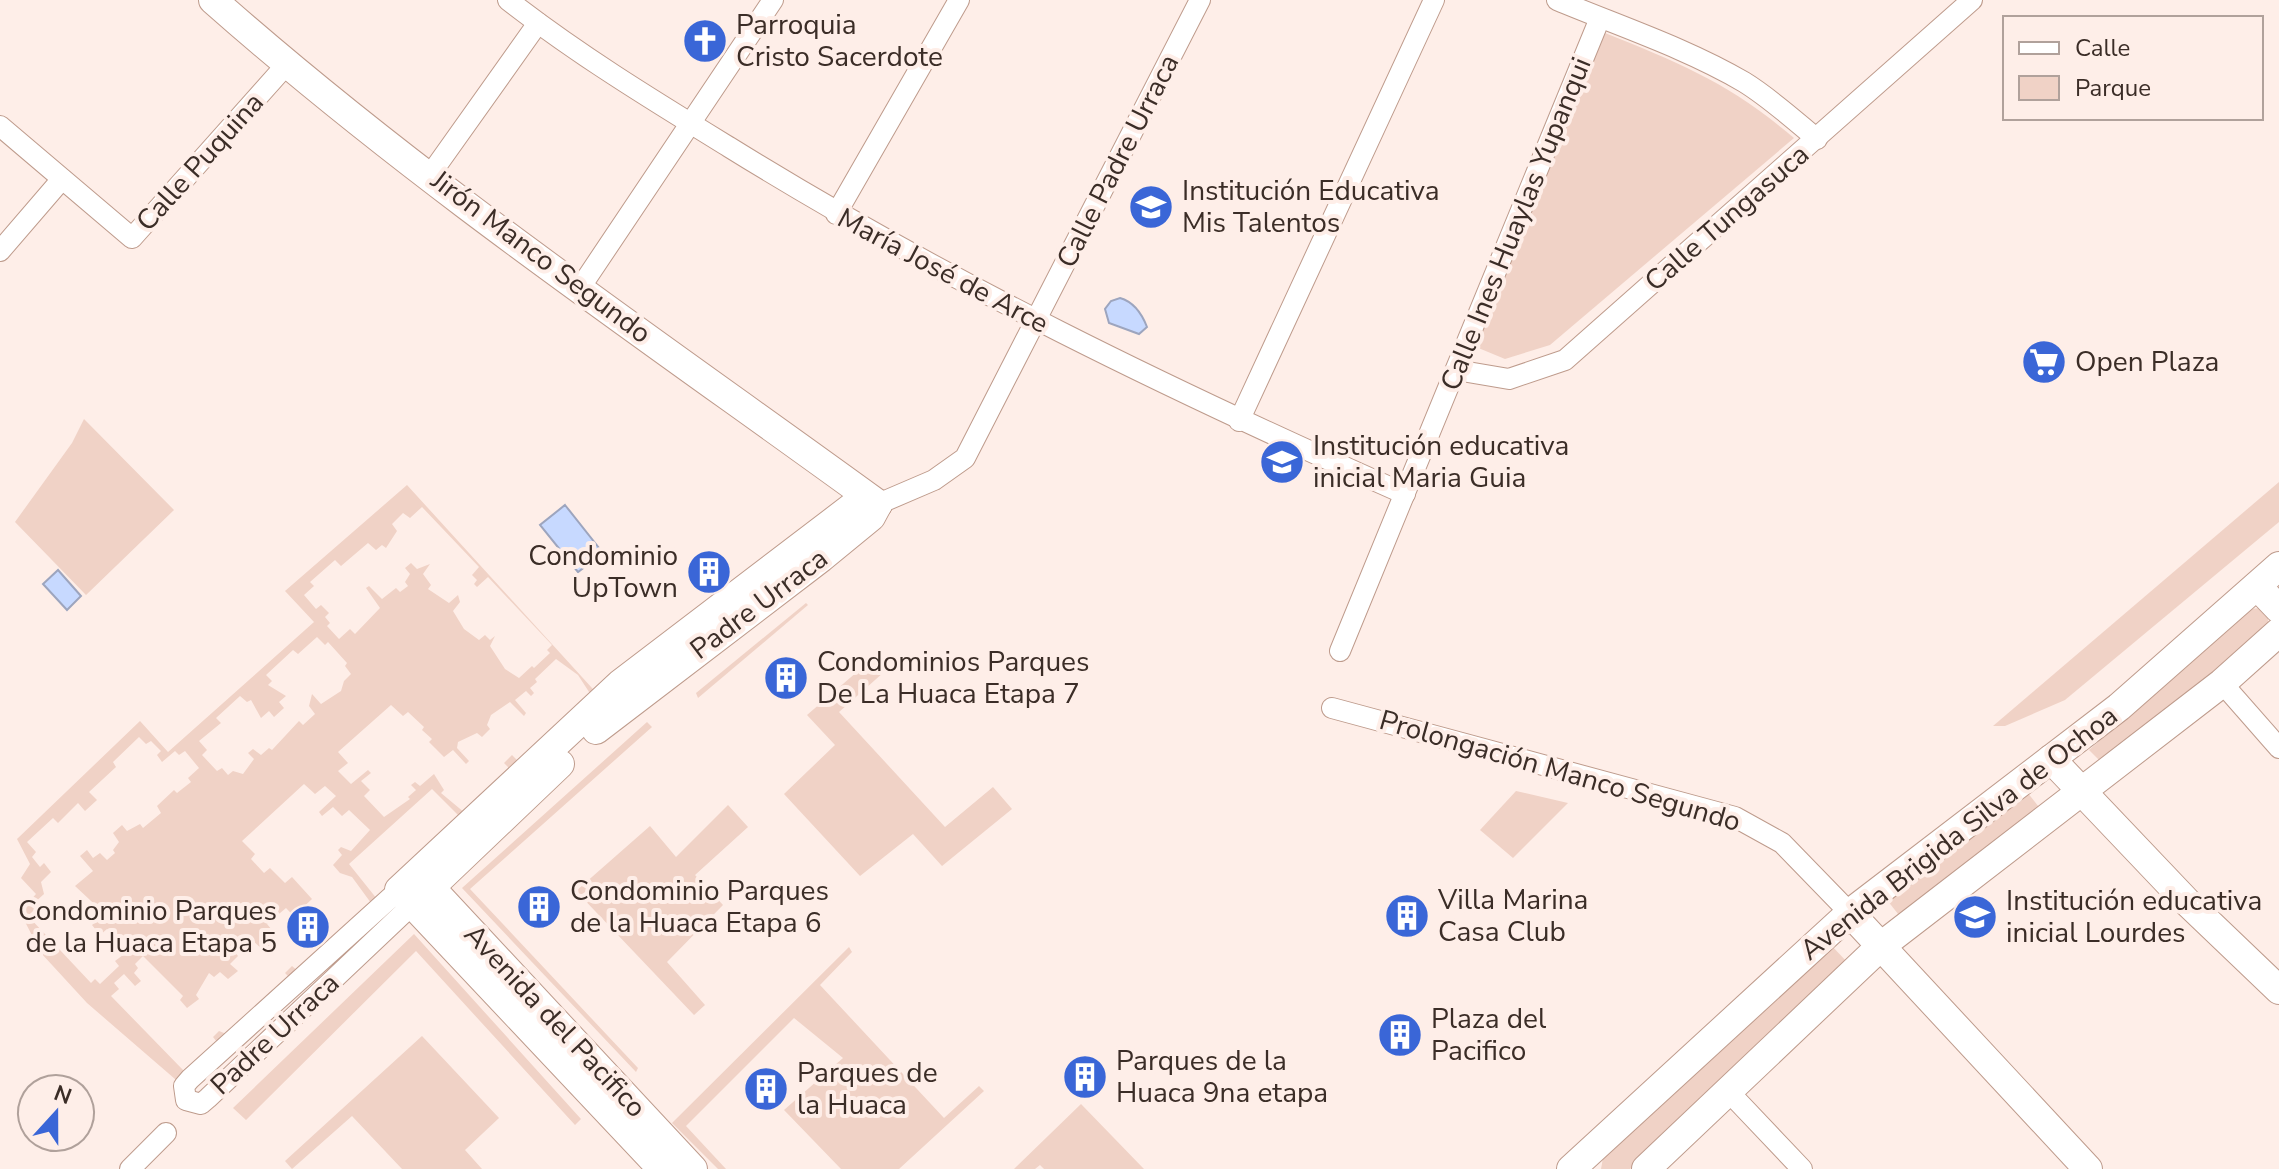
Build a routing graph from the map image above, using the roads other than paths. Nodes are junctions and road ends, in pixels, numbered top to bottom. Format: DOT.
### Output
graph roads {
  1 [pos="213,0"];
  2 [pos="508,0"];
  3 [pos="773,0"];
  4 [pos="959,0"];
  5 [pos="1200,0"];
  6 [pos="1434,0"];
  7 [pos="1557,0"];
  8 [pos="1961,3"];
  9 [pos="1600,18"];
  10 [pos="538,23"];
  11 [pos="287,64"];
  12 [pos="692,124"];
  13 [pos="0,126"];
  14 [pos="1817,139"];
  15 [pos="430,175"];
  16 [pos="62,179"];
  17 [pos="836,214"];
  18 [pos="0,251"];
  19 [pos="580,288"];
  20 [pos="1036,321"];
  21 [pos="1456,370"];
  22 [pos="1239,421"];
  23 [pos="1405,494"];
  24 [pos="878,504"];
  25 [pos="2279,566"];
  26 [pos="2257,586"];
  27 [pos="2279,609"];
  28 [pos="2279,632"];
  29 [pos="1340,651"];
  30 [pos="2222,683"];
  31 [pos="1332,708"];
  32 [pos="2279,748"];
  33 [pos="2051,759"];
  34 [pos="2081,793"];
  35 [pos="414,889"];
  36 [pos="1850,913"];
  37 [pos="1881,946"];
  38 [pos="2279,990"];
  39 [pos="1728,1091"];
  40 [pos="166,1133"];
  41 [pos="130,1169"];
  42 [pos="662,1169"];
  43 [pos="693,1169"];
  44 [pos="1571,1169"];
  45 [pos="1646,1169"];
  46 [pos="1802,1169"];
  47 [pos="2088,1169"];
  1 -- 11 [label="street, Jirón Manco Segundo"];
  2 -- 10 [label="street, María José de Arce"];
  3 -- 12 [label="street"];
  4 -- 17 [label="street"];
  5 -- 20 [label="street, Calle Padre Urraca"];
  6 -- 22 [label="street"];
  7 -- 9 [label="street"];
  8 -- 14 [label="street, Calle Tungasuca"];
  9 -- 14 [label="street"];
  9 -- 21 [label="street, Calle Ines Huaylas Yupanqui"];
  10 -- 12 [label="street, María José de Arce"];
  10 -- 15 [label="street"];
  11 -- 15 [label="street, Jirón Manco Segundo"];
  11 -- 16 [label="street, Calle Puquina"];
  12 -- 17 [label="street, María José de Arce"];
  12 -- 19 [label="street"];
  13 -- 16 [label="street, Calle Puquina"];
  14 -- 21 [label="street, Calle Tungasuca"];
  15 -- 19 [label="street, Jirón Manco Segundo"];
  16 -- 18 [label="street"];
  17 -- 20 [label="street, María José de Arce"];
  19 -- 24 [label="street, Jirón Manco Segundo"];
  20 -- 22 [label="street, María José de Arce"];
  20 -- 24 [label="street, Padre Urraca"];
  21 -- 23 [label="street, Calle Ines Huaylas Yupanqui"];
  22 -- 23 [label="street, María José de Arce"];
  23 -- 29 [label="street, Calle Ines Huaylas Yupanqui"];
  24 -- 35 [label="street, Padre Urraca"];
  25 -- 26 [label="street, Avenida Brigida Silva de Ochoa"];
  26 -- 27 [label="street"];
  26 -- 33 [label="street, Avenida Brigida Silva de Ochoa"];
  28 -- 30 [label="street, Avenida Brigida Silva de Ochoa"];
  30 -- 32 [label="street"];
  30 -- 34 [label="street, Avenida Brigida Silva de Ochoa"];
  31 -- 36 [label="street, Prolongación Manco Segundo"];
  33 -- 34 [label="street"];
  33 -- 36 [label="street, Avenida Brigida Silva de Ochoa"];
  34 -- 37 [label="street, Avenida Brigida Silva de Ochoa"];
  34 -- 38 [label="street"];
  35 -- 35 [label="street, Padre Urraca"];
  35 -- 42 [label="street, Avenida del Pacifico"];
  35 -- 43 [label="street, Avenida del Pacifico"];
  36 -- 37 [label="street"];
  36 -- 44 [label="street, Avenida Brigida Silva de Ochoa"];
  37 -- 39 [label="street, Avenida Brigida Silva de Ochoa"];
  37 -- 47 [label="street"];
  39 -- 45 [label="street, Avenida Brigida Silva de Ochoa"];
  39 -- 46 [label="street"];
  40 -- 41 [label="street"];
}
